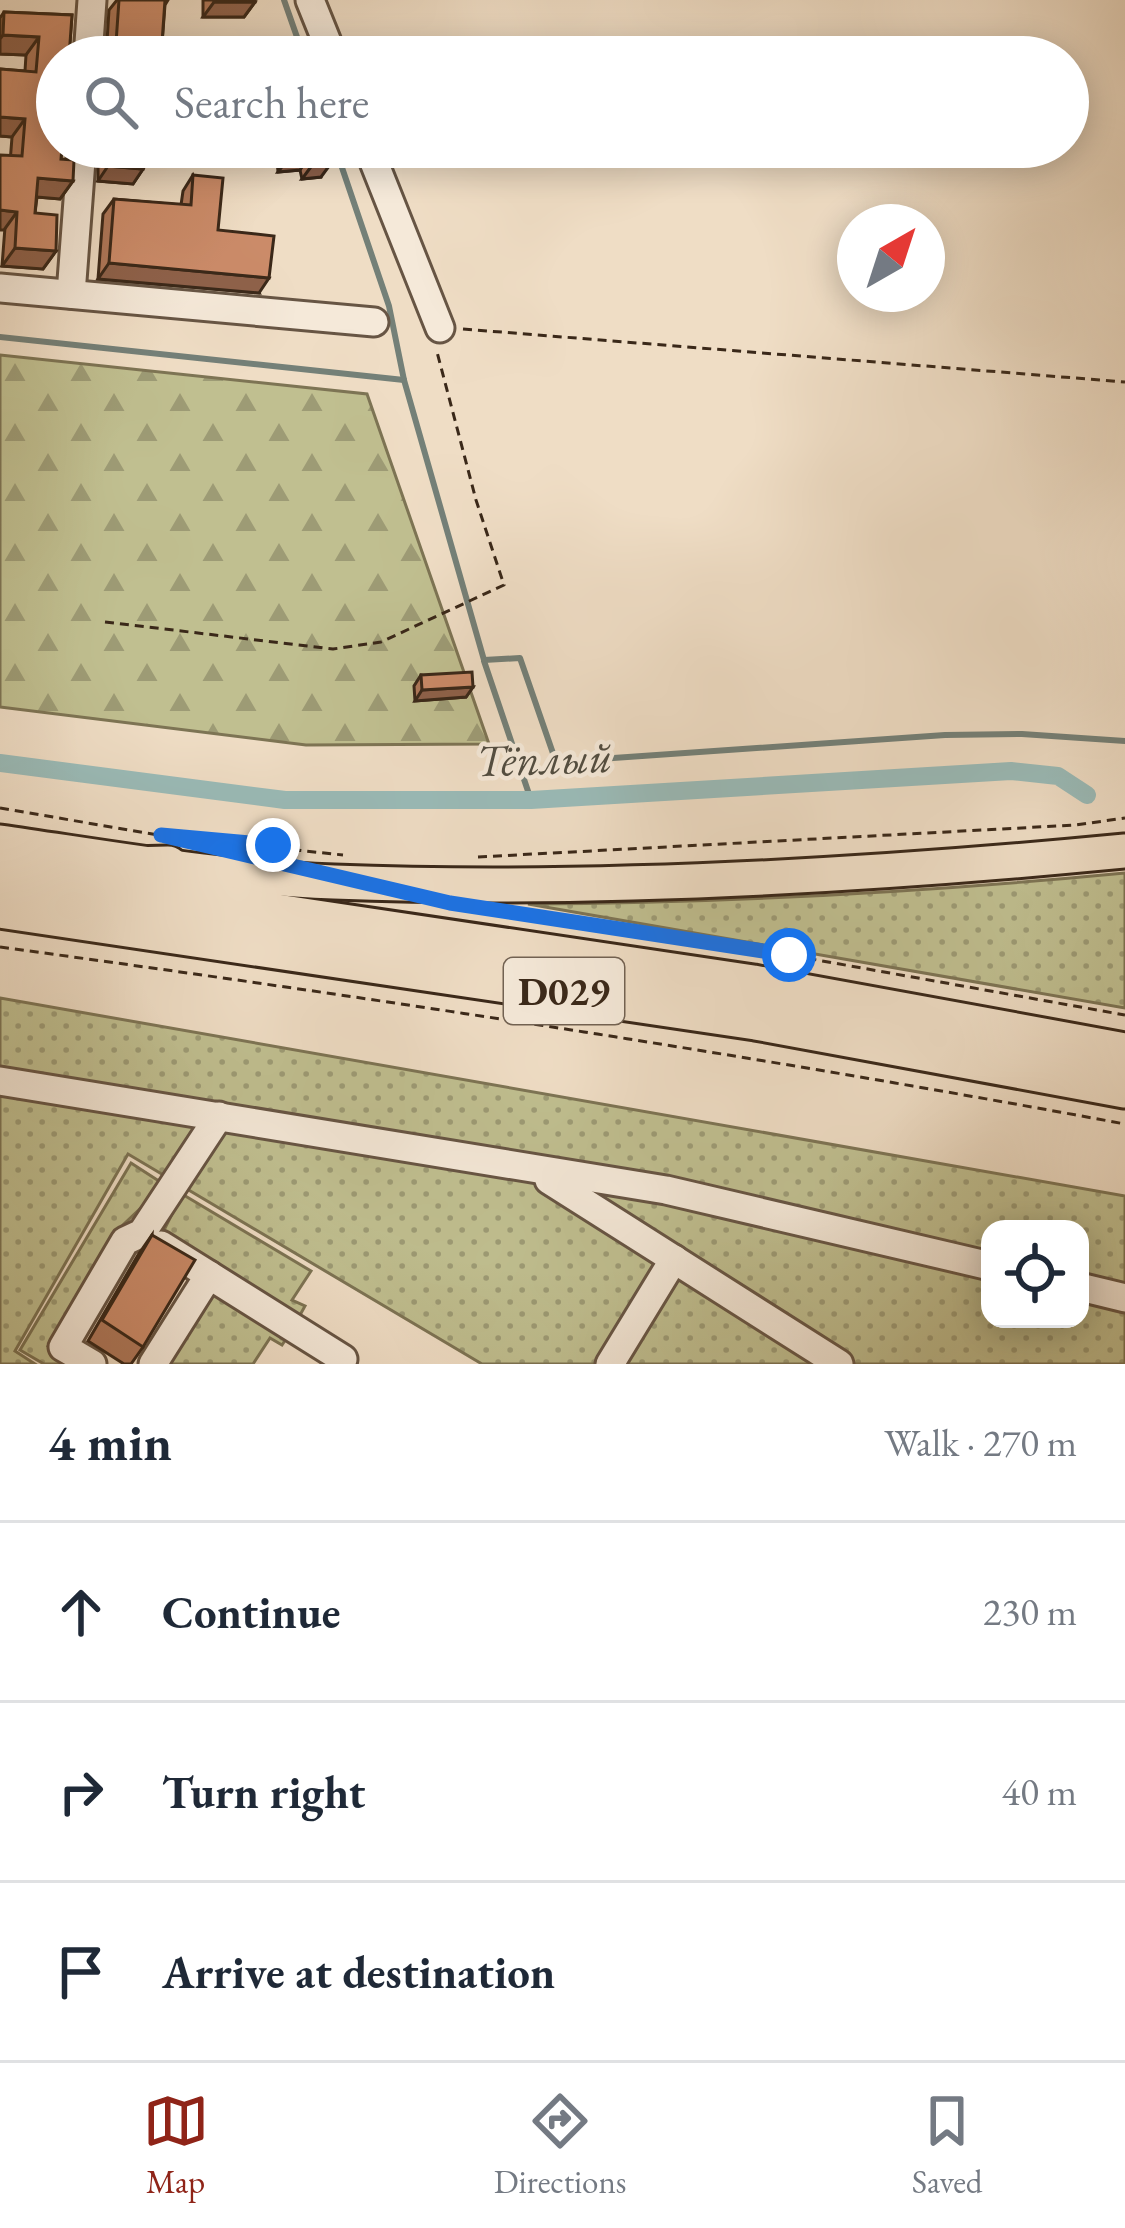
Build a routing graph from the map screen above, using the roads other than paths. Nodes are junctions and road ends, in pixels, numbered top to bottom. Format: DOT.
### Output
graph roads {
  1 [pos="92,0"];
  2 [pos="310,0"];
  3 [pos="89,36"];
  4 [pos="325,36"];
  5 [pos="80,168"];
  6 [pos="376,168"];
  7 [pos="0,288"];
  8 [pos="71,294"];
  9 [pos="374,322"];
  10 [pos="440,328"];
  11 [pos="0,842"];
  12 [pos="164,851"];
  13 [pos="1125,851"];
  14 [pos="0,872"];
  15 [pos="0,908"];
  16 [pos="1125,1053"];
  17 [pos="0,1081"];
  18 [pos="1125,1088"];
  19 [pos="219,1116"];
  20 [pos="533,1171"];
  21 [pos="142,1233"];
  22 [pos="674,1258"];
  23 [pos="981,1263"];
  24 [pos="208,1275"];
  25 [pos="1089,1289"];
  26 [pos="1125,1298"];
  27 [pos="808,1356"];
  28 [pos="343,1359"];
  29 [pos="92,1364"];
  30 [pos="153,1364"];
  31 [pos="610,1364"];
  32 [pos="839,1364"];
  1 -- 3 [label="street"];
  2 -- 4 [label="street"];
  5 -- 8 [label="street"];
  6 -- 10 [label="street"];
  7 -- 8 [label="street"];
  8 -- 9 [label="street"];
  11 -- 12 [label="main road"];
  12 -- 13 [label="main road"];
  12 -- 14 [label="highway"];
  14 -- 16 [label="highway, D029"];
  15 -- 18 [label="highway, D029"];
  17 -- 19 [label="street"];
  19 -- 20 [label="street"];
  19 -- 21 [label="street"];
  20 -- 22 [label="street"];
  20 -- 23 [label="street"];
  21 -- 24 [label="street"];
  21 -- 29 [label="street"];
  22 -- 27 [label="street"];
  22 -- 31 [label="street"];
  24 -- 28 [label="street"];
  24 -- 30 [label="street"];
  25 -- 26 [label="street"];
  27 -- 32 [label="street"];
}
